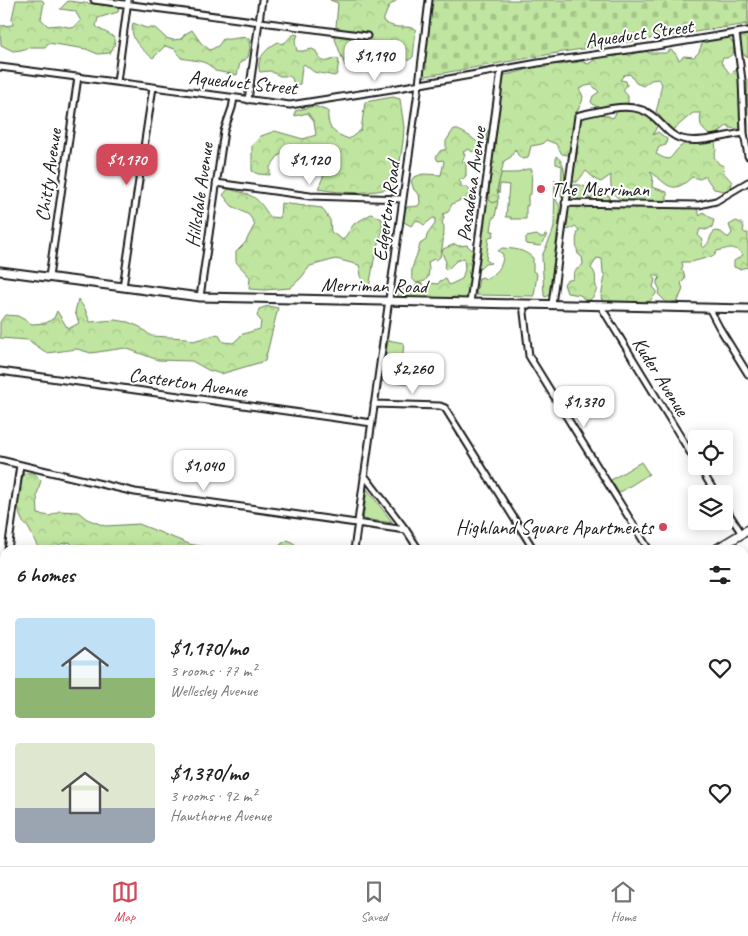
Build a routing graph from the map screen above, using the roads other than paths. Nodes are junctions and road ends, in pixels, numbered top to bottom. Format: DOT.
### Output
graph roads {
  1 [pos="94,0"];
  2 [pos="262,0"];
  3 [pos="429,0"];
  4 [pos="127,2"];
  5 [pos="260,21"];
  6 [pos="748,31"];
  7 [pos="736,33"];
  8 [pos="367,36"];
  9 [pos="0,67"];
  10 [pos="501,70"];
  11 [pos="78,77"];
  12 [pos="116,82"];
  13 [pos="420,84"];
  14 [pos="153,87"];
  15 [pos="234,98"];
  16 [pos="248,100"];
  17 [pos="744,133"];
  18 [pos="748,156"];
  19 [pos="748,182"];
  20 [pos="216,183"];
  21 [pos="403,199"];
  22 [pos="565,203"];
  23 [pos="0,271"];
  24 [pos="49,277"];
  25 [pos="123,288"];
  26 [pos="200,297"];
  27 [pos="389,301"];
  28 [pos="470,303"];
  29 [pos="523,304"];
  30 [pos="552,304"];
  31 [pos="600,305"];
  32 [pos="709,308"];
  33 [pos="748,309"];
  34 [pos="0,371"];
  35 [pos="748,374"];
  36 [pos="374,404"];
  37 [pos="372,423"];
  38 [pos="688,449"];
  39 [pos="0,460"];
  40 [pos="20,465"];
  41 [pos="364,475"];
  42 [pos="733,517"];
  43 [pos="358,523"];
  44 [pos="406,530"];
  45 [pos="745,532"];
  46 [pos="9,545"];
  47 [pos="355,545"];
  48 [pos="416,545"];
  49 [pos="531,545"];
  50 [pos="646,545"];
  51 [pos="723,545"];
  1 -- 4 [label="street"];
  2 -- 5 [label="street"];
  3 -- 13 [label="street, Edgerton Road"];
  4 -- 5 [label="street"];
  4 -- 12 [label="street"];
  5 -- 8 [label="street"];
  5 -- 16 [label="street"];
  6 -- 7 [label="street, Aqueduct Street"];
  7 -- 10 [label="street, Aqueduct Street"];
  7 -- 17 [label="street"];
  9 -- 11 [label="street, Aqueduct Street"];
  10 -- 13 [label="street, Aqueduct Street"];
  10 -- 28 [label="street, Pasadena Avenue"];
  11 -- 12 [label="street, Aqueduct Street"];
  11 -- 24 [label="street, Chitty Avenue"];
  12 -- 14 [label="street, Aqueduct Street"];
  13 -- 16 [label="street, Aqueduct Street"];
  13 -- 21 [label="street, Edgerton Road"];
  14 -- 15 [label="street, Aqueduct Street"];
  14 -- 25 [label="street"];
  15 -- 16 [label="street, Aqueduct Street"];
  15 -- 20 [label="street, Hillsdale Avenue"];
  17 -- 18 [label="street"];
  17 -- 22 [label="street"];
  19 -- 22 [label="street"];
  20 -- 21 [label="street"];
  20 -- 26 [label="street, Hillsdale Avenue"];
  21 -- 27 [label="street, Edgerton Road"];
  22 -- 30 [label="street"];
  23 -- 24 [label="main road, Merriman Road"];
  24 -- 25 [label="main road, Merriman Road"];
  25 -- 26 [label="main road, Merriman Road"];
  26 -- 27 [label="main road, Merriman Road"];
  27 -- 28 [label="main road, Merriman Road"];
  27 -- 36 [label="street, Edgerton Road"];
  28 -- 29 [label="main road, Merriman Road"];
  29 -- 30 [label="main road, Merriman Road"];
  29 -- 50 [label="street"];
  30 -- 31 [label="main road, Merriman Road"];
  31 -- 32 [label="main road, Merriman Road"];
  31 -- 38 [label="street, Kuder Avenue"];
  32 -- 33 [label="main road, Merriman Road"];
  32 -- 35 [label="street"];
  34 -- 37 [label="street, Casterton Avenue"];
  36 -- 37 [label="street, Edgerton Road"];
  36 -- 49 [label="street"];
  37 -- 41 [label="street, Edgerton Road"];
  39 -- 40 [label="street"];
  40 -- 43 [label="street"];
  40 -- 46 [label="street"];
  41 -- 43 [label="street, Edgerton Road"];
  41 -- 44 [label="street"];
  42 -- 45 [label="street"];
  43 -- 44 [label="street"];
  43 -- 47 [label="street, Edgerton Road"];
  44 -- 48 [label="street"];
  45 -- 51 [label="main road"];
}
